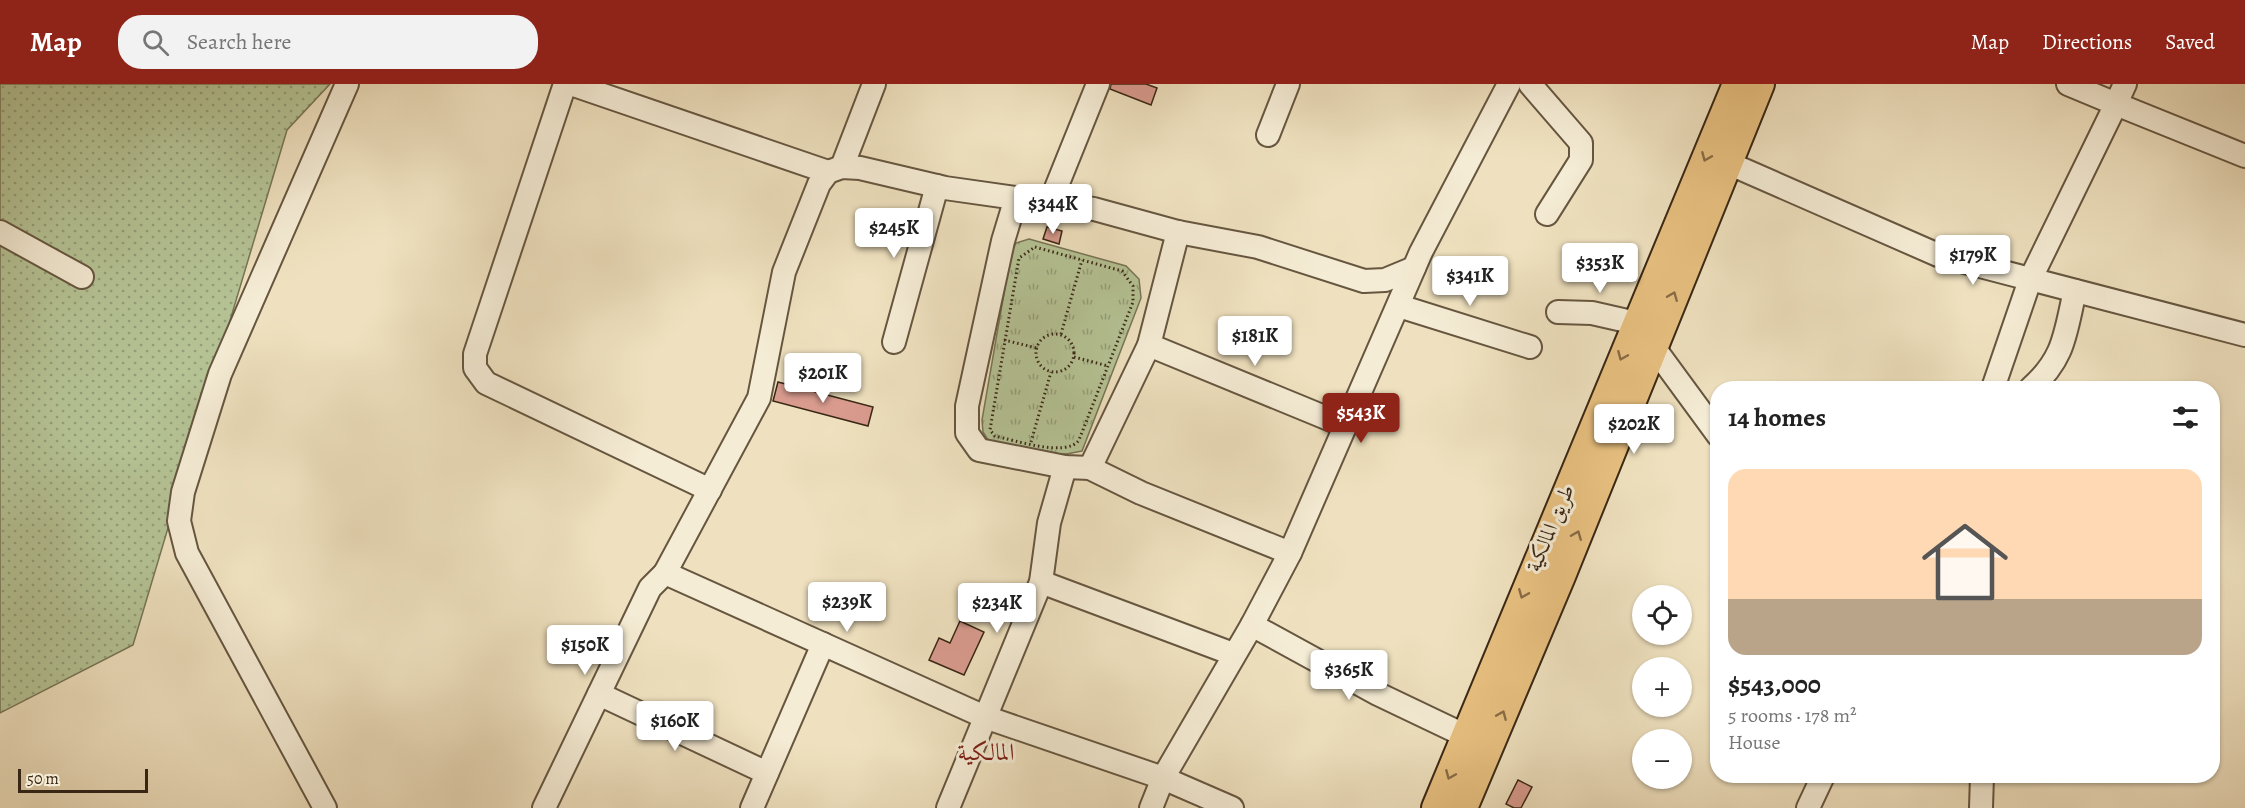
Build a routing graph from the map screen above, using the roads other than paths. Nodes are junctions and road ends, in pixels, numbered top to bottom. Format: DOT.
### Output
graph roads {
  1 [pos="347,84"];
  2 [pos="565,84"];
  3 [pos="571,84"];
  4 [pos="874,84"];
  5 [pos="1098,84"];
  6 [pos="1288,84"];
  7 [pos="1509,84"];
  8 [pos="1530,84"];
  9 [pos="1737,84"];
  10 [pos="1760,84"];
  11 [pos="2068,84"];
  12 [pos="2120,94"];
  13 [pos="1732,123"];
  14 [pos="1268,135"];
  15 [pos="2245,156"];
  16 [pos="1728,163"];
  17 [pos="835,170"];
  18 [pos="937,186"];
  19 [pos="1016,198"];
  20 [pos="1050,203"];
  21 [pos="1547,214"];
  22 [pos="0,232"];
  23 [pos="1178,232"];
  24 [pos="1414,268"];
  25 [pos="82,277"];
  26 [pos="2030,280"];
  27 [pos="2075,291"];
  28 [pos="1399,306"];
  29 [pos="1558,312"];
  30 [pos="1644,334"];
  31 [pos="2245,335"];
  32 [pos="894,342"];
  33 [pos="1149,345"];
  34 [pos="1530,347"];
  35 [pos="1995,381"];
  36 [pos="2040,381"];
  37 [pos="1710,424"];
  38 [pos="1346,426"];
  39 [pos="1065,467"];
  40 [pos="1090,468"];
  41 [pos="710,490"];
  42 [pos="1290,553"];
  43 [pos="1535,565"];
  44 [pos="665,573"];
  45 [pos="1561,576"];
  46 [pos="1041,582"];
  47 [pos="1252,626"];
  48 [pos="824,644"];
  49 [pos="1233,654"];
  50 [pos="599,694"];
  51 [pos="985,717"];
  52 [pos="1466,736"];
  53 [pos="767,773"];
  54 [pos="1163,778"];
  55 [pos="1820,783"];
  56 [pos="1982,783"];
  57 [pos="325,808"];
  58 [pos="544,808"];
  59 [pos="752,808"];
  60 [pos="948,808"];
  61 [pos="1151,808"];
  62 [pos="1232,808"];
  63 [pos="1436,808"];
  64 [pos="1463,808"];
  65 [pos="1808,808"];
  66 [pos="1981,808"];
  1 -- 57 [label="street"];
  2 -- 41 [label="street"];
  3 -- 17 [label="street"];
  4 -- 17 [label="street"];
  5 -- 20 [label="street"];
  6 -- 14 [label="street"];
  7 -- 24 [label="street"];
  8 -- 21 [label="street"];
  9 -- 13 [label="main road, طريق المالكية"];
  10 -- 13 [label="main road, طريق المالكية"];
  11 -- 12 [label="street"];
  12 -- 15 [label="street"];
  12 -- 26 [label="street"];
  13 -- 16 [label="main road, طريق المالكية"];
  13 -- 30 [label="main road, طريق المالكية, one-way"];
  16 -- 26 [label="street"];
  30 -- 16 [label="main road, طريق المالكية, one-way"];
  17 -- 18 [label="street"];
  17 -- 41 [label="street"];
  18 -- 19 [label="street"];
  18 -- 32 [label="street"];
  19 -- 20 [label="street"];
  19 -- 39 [label="street"];
  20 -- 23 [label="street"];
  22 -- 25 [label="street"];
  23 -- 24 [label="street"];
  23 -- 33 [label="street"];
  24 -- 28 [label="street"];
  26 -- 27 [label="street"];
  26 -- 35 [label="street"];
  27 -- 31 [label="street"];
  27 -- 36 [label="street"];
  28 -- 34 [label="street"];
  28 -- 38 [label="street"];
  29 -- 30 [label="street"];
  30 -- 37 [label="street"];
  30 -- 43 [label="main road, طريق المالكية, one-way"];
  45 -- 30 [label="main road, طريق المالكية, one-way"];
  33 -- 38 [label="street"];
  33 -- 40 [label="street"];
  38 -- 42 [label="street"];
  39 -- 40 [label="street"];
  39 -- 46 [label="street"];
  40 -- 42 [label="street"];
  41 -- 44 [label="street"];
  42 -- 47 [label="street"];
  43 -- 45 [label="main road"];
  43 -- 52 [label="main road, طريق المالكية, one-way"];
  44 -- 48 [label="street"];
  44 -- 50 [label="street"];
  64 -- 45 [label="main road, طريق المالكية, one-way"];
  46 -- 49 [label="street"];
  46 -- 51 [label="street"];
  47 -- 49 [label="street"];
  47 -- 52 [label="street"];
  48 -- 51 [label="street"];
  48 -- 53 [label="street"];
  49 -- 54 [label="street"];
  50 -- 53 [label="street"];
  50 -- 58 [label="street"];
  51 -- 54 [label="street"];
  51 -- 60 [label="street"];
  52 -- 63 [label="main road, طريق المالكية, one-way"];
  53 -- 59 [label="street"];
  54 -- 61 [label="street"];
  54 -- 62 [label="street"];
  55 -- 65 [label="street"];
  56 -- 66 [label="street"];
}
